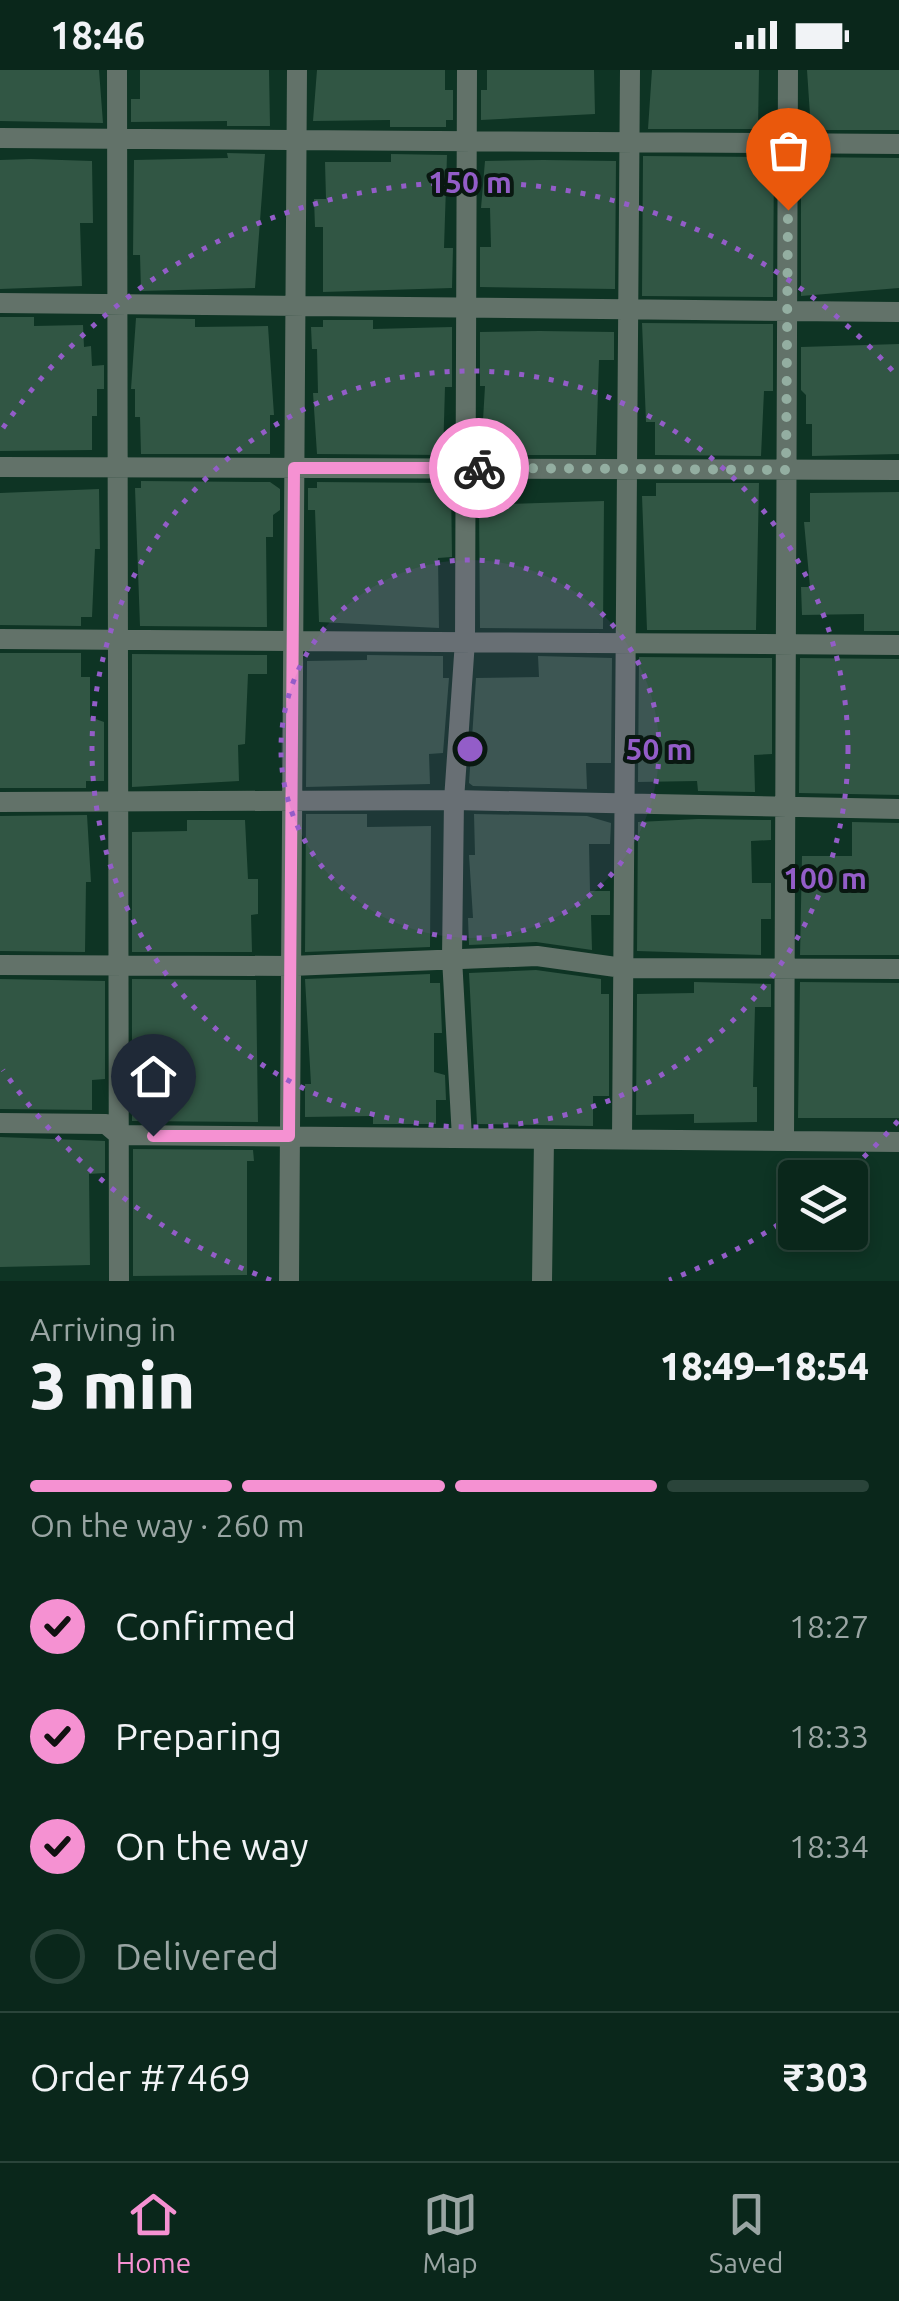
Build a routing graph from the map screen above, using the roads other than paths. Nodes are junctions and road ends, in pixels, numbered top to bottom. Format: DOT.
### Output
graph roads {
  1 [pos="117,70"];
  2 [pos="297,70"];
  3 [pos="467,70"];
  4 [pos="630,70"];
  5 [pos="788,70"];
  6 [pos="0,138"];
  7 [pos="117,138"];
  8 [pos="296,140"];
  9 [pos="466,140"];
  10 [pos="629,142"];
  11 [pos="788,143"];
  12 [pos="899,144"];
  13 [pos="0,303"];
  14 [pos="118,304"];
  15 [pos="295,306"];
  16 [pos="466,308"];
  17 [pos="628,309"];
  18 [pos="787,311"];
  19 [pos="899,312"];
  20 [pos="0,467"];
  21 [pos="118,468"];
  22 [pos="294,468"];
  23 [pos="465,468"];
  24 [pos="626,469"];
  25 [pos="786,470"];
  26 [pos="899,470"];
  27 [pos="0,638"];
  28 [pos="118,640"];
  29 [pos="293,640"];
  30 [pos="464,642"];
  31 [pos="625,642"];
  32 [pos="786,644"];
  33 [pos="899,644"];
  34 [pos="454,800"];
  35 [pos="0,802"];
  36 [pos="118,802"];
  37 [pos="292,804"];
  38 [pos="624,806"];
  39 [pos="785,808"];
  40 [pos="899,808"];
  41 [pos="452,958"];
  42 [pos="0,964"];
  43 [pos="118,965"];
  44 [pos="290,966"];
  45 [pos="623,968"];
  46 [pos="784,968"];
  47 [pos="899,969"];
  48 [pos="0,1123"];
  49 [pos="119,1135"];
  50 [pos="289,1136"];
  51 [pos="462,1138"];
  52 [pos="544,1139"];
  53 [pos="622,1139"];
  54 [pos="784,1141"];
  55 [pos="899,1142"];
  56 [pos="119,1281"];
  57 [pos="288,1281"];
  58 [pos="542,1281"];
  1 -- 7 [label="street"];
  2 -- 8 [label="street"];
  3 -- 9 [label="street"];
  4 -- 10 [label="street"];
  5 -- 11 [label="street"];
  6 -- 7 [label="street"];
  7 -- 8 [label="street"];
  7 -- 14 [label="street"];
  8 -- 9 [label="street"];
  8 -- 15 [label="street"];
  9 -- 10 [label="street"];
  9 -- 16 [label="street"];
  10 -- 11 [label="street"];
  10 -- 17 [label="street"];
  11 -- 12 [label="street"];
  11 -- 18 [label="street"];
  13 -- 14 [label="street"];
  14 -- 15 [label="street"];
  14 -- 21 [label="street"];
  15 -- 16 [label="street"];
  15 -- 22 [label="street"];
  16 -- 17 [label="street"];
  16 -- 23 [label="street"];
  17 -- 18 [label="street"];
  17 -- 24 [label="street"];
  18 -- 19 [label="street"];
  18 -- 25 [label="street"];
  20 -- 21 [label="street"];
  21 -- 22 [label="street"];
  21 -- 28 [label="street"];
  22 -- 23 [label="street"];
  22 -- 29 [label="street"];
  23 -- 24 [label="street"];
  23 -- 30 [label="street"];
  24 -- 25 [label="street"];
  24 -- 31 [label="street"];
  25 -- 26 [label="street"];
  25 -- 32 [label="street"];
  27 -- 28 [label="street"];
  28 -- 29 [label="street"];
  28 -- 36 [label="street"];
  29 -- 30 [label="street"];
  29 -- 37 [label="street"];
  30 -- 31 [label="street"];
  30 -- 34 [label="street"];
  31 -- 32 [label="street"];
  31 -- 38 [label="street"];
  32 -- 33 [label="street"];
  32 -- 39 [label="street"];
  34 -- 37 [label="street"];
  34 -- 38 [label="street"];
  34 -- 41 [label="street"];
  35 -- 36 [label="street"];
  36 -- 37 [label="street"];
  36 -- 43 [label="street"];
  37 -- 44 [label="street"];
  38 -- 39 [label="street"];
  38 -- 45 [label="street"];
  39 -- 40 [label="street"];
  39 -- 46 [label="street"];
  41 -- 44 [label="street"];
  41 -- 45 [label="street"];
  41 -- 51 [label="street"];
  42 -- 43 [label="street"];
  43 -- 44 [label="street"];
  43 -- 49 [label="street"];
  44 -- 50 [label="street"];
  45 -- 46 [label="street"];
  45 -- 53 [label="street"];
  46 -- 47 [label="street"];
  46 -- 54 [label="street"];
  48 -- 49 [label="street"];
  49 -- 50 [label="street"];
  49 -- 56 [label="street"];
  50 -- 51 [label="street"];
  50 -- 57 [label="street"];
  51 -- 52 [label="street"];
  52 -- 53 [label="street"];
  52 -- 58 [label="street"];
  53 -- 54 [label="street"];
  54 -- 55 [label="street"];
}
